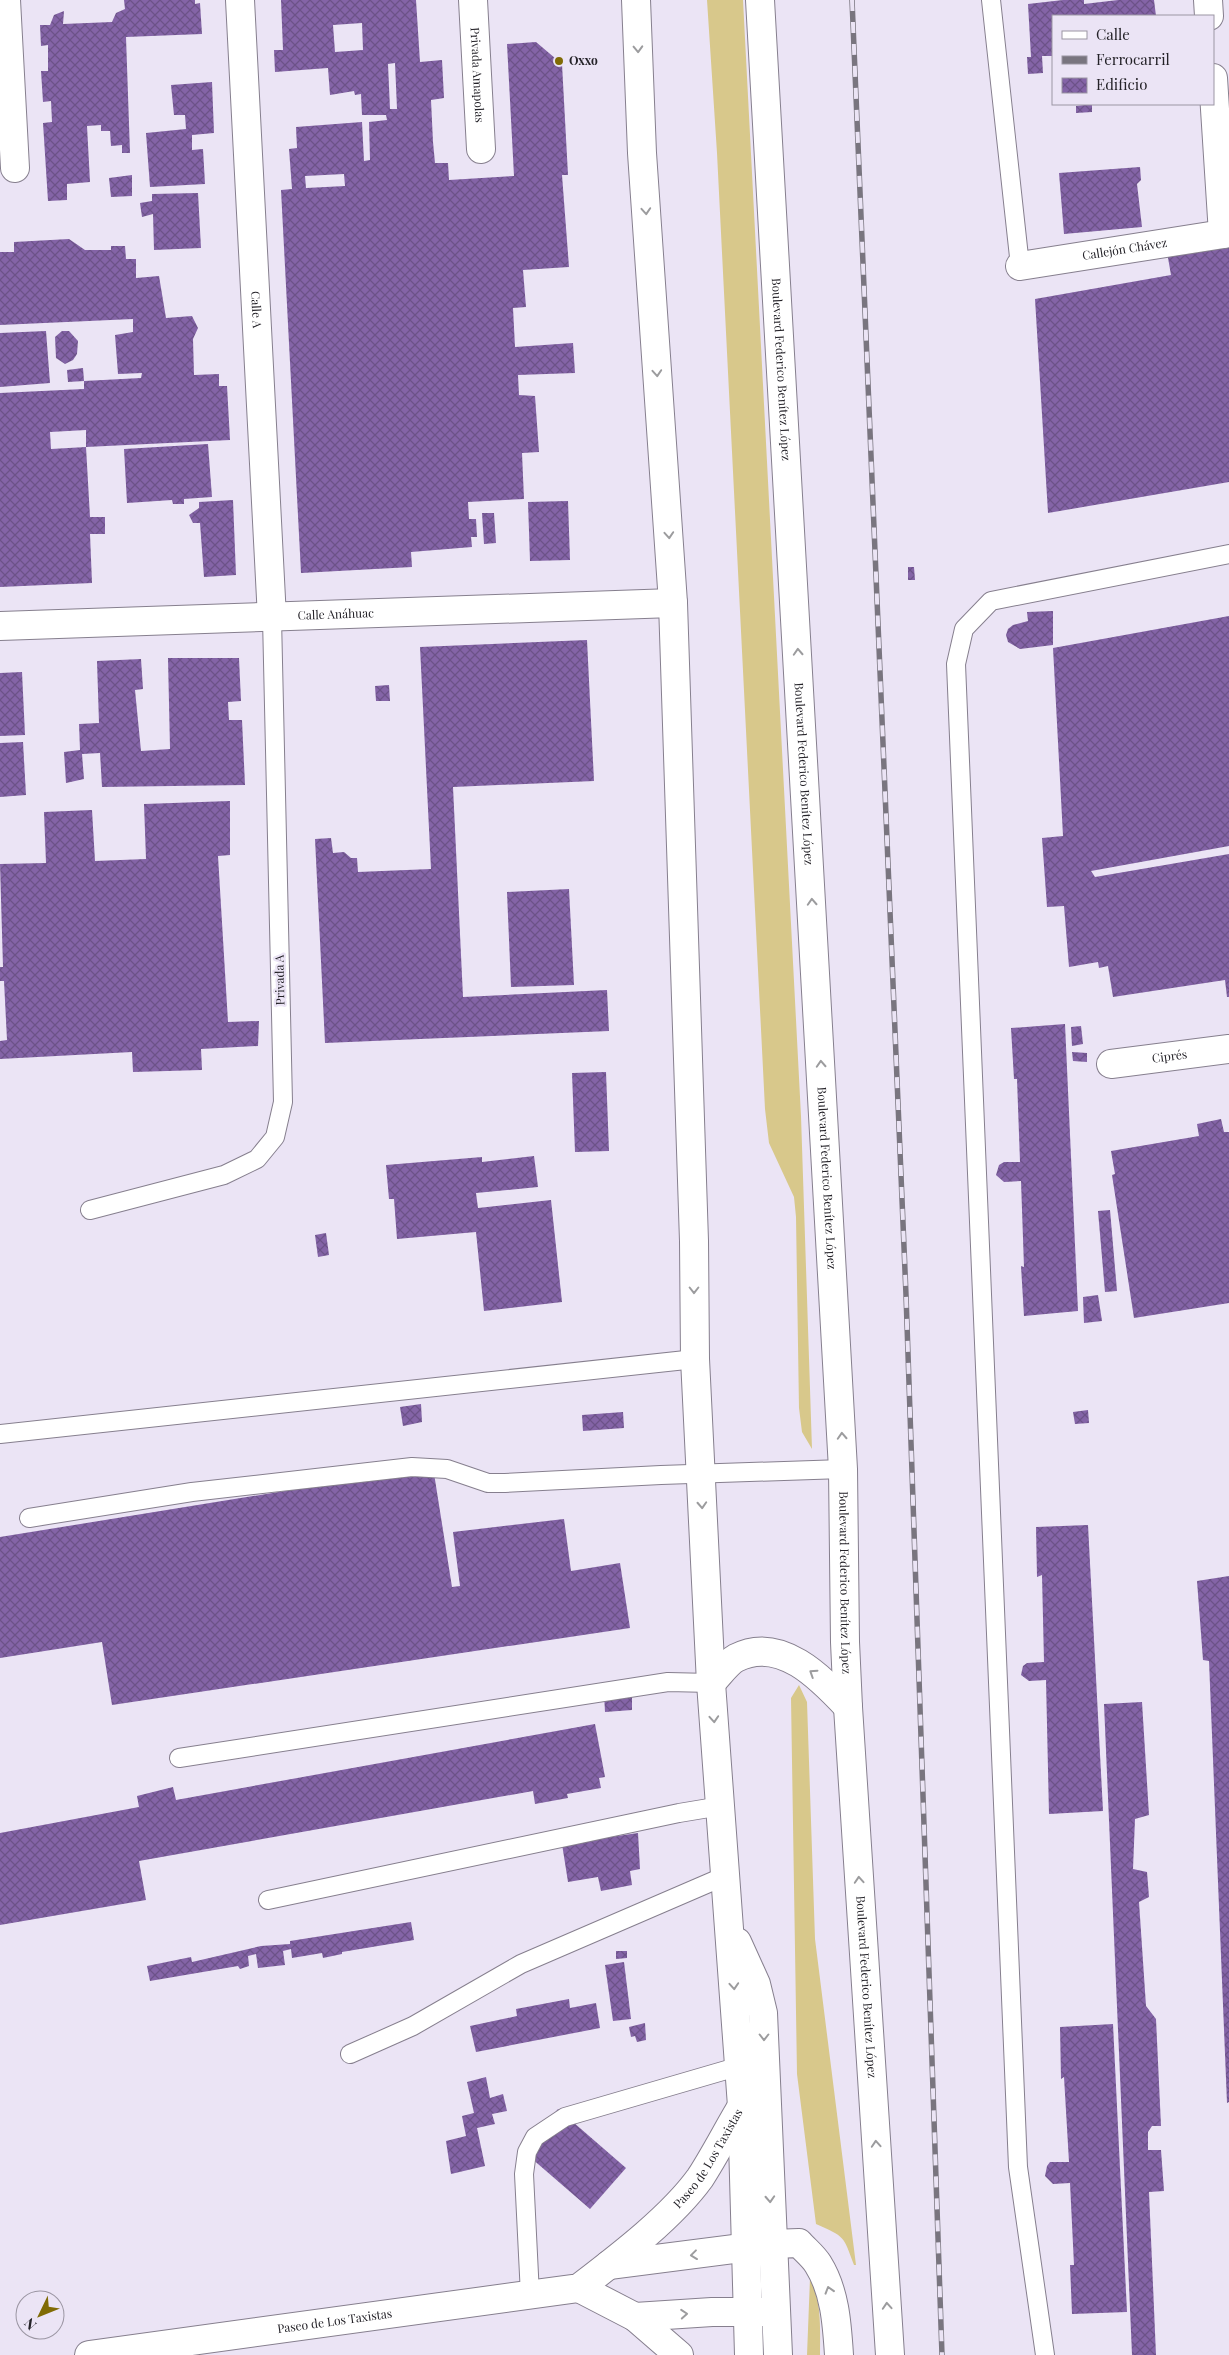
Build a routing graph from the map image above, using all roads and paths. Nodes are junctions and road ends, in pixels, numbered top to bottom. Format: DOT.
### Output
graph roads {
  1 [pos="6,0"];
  2 [pos="240,0"];
  3 [pos="473,0"];
  4 [pos="636,0"];
  5 [pos="760,0"];
  6 [pos="991,0"];
  7 [pos="1208,0"];
  8 [pos="1209,15"];
  9 [pos="1214,90"];
  10 [pos="481,149"];
  11 [pos="14,168"];
  12 [pos="1226,233"];
  13 [pos="1020,266"];
  14 [pos="1229,554"];
  15 [pos="673,603"];
  16 [pos="272,618"];
  17 [pos="0,626"];
  18 [pos="1229,1049"];
  19 [pos="1111,1064"];
  20 [pos="90,1210"];
  21 [pos="695,1359"];
  22 [pos="0,1434"];
  23 [pos="844,1469"];
  24 [pos="700,1474"];
  25 [pos="29,1518"];
  26 [pos="711,1683"];
  27 [pos="848,1708"];
  28 [pos="178,1758"];
  29 [pos="721,1806"];
  30 [pos="726,1876"];
  31 [pos="268,1900"];
  32 [pos="730,1925"];
  33 [pos="350,2054"];
  34 [pos="740,2066"];
  35 [pos="742,2106"];
  36 [pos="772,2244"];
  37 [pos="746,2249"];
  38 [pos="609,2266"];
  39 [pos="579,2288"];
  40 [pos="530,2295"];
  41 [pos="748,2312"];
  42 [pos="776,2312"];
  43 [pos="635,2317"];
  44 [pos="89,2355"];
  45 [pos="680,2355"];
  46 [pos="749,2355"];
  47 [pos="778,2355"];
  48 [pos="839,2355"];
  49 [pos="890,2355"];
  50 [pos="1045,2355"];
  1 -- 11 [label="main road"];
  2 -- 16 [label="main road, Calle A"];
  3 -- 10 [label="main road, Privada Amapolas"];
  4 -- 15 [label="main road, one-way"];
  23 -- 5 [label="main road, Boulevard Federico Benítez López, one-way"];
  6 -- 13 [label="lane"];
  7 -- 8 [label="main road"];
  9 -- 12 [label="main road"];
  12 -- 13 [label="main road, Callejón Chávez"];
  14 -- 50 [label="lane"];
  15 -- 16 [label="main road, Calle Anáhuac"];
  15 -- 21 [label="main road, one-way"];
  16 -- 17 [label="main road, Calle Anáhuac"];
  16 -- 20 [label="lane, Privada A"];
  18 -- 19 [label="main road, Ciprés"];
  21 -- 22 [label="lane"];
  21 -- 24 [label="main road"];
  23 -- 24 [label="lane"];
  23 -- 27 [label="main road, Boulevard Federico Benítez López"];
  24 -- 25 [label="lane"];
  24 -- 26 [label="main road, one-way"];
  27 -- 26 [label="main road, one-way"];
  26 -- 28 [label="lane"];
  26 -- 29 [label="main road, one-way"];
  49 -- 27 [label="main road, Boulevard Federico Benítez López, one-way"];
  29 -- 30 [label="main road"];
  29 -- 31 [label="lane"];
  30 -- 32 [label="main road"];
  30 -- 33 [label="lane"];
  32 -- 34 [label="main road, one-way"];
  32 -- 36 [label="main road, one-way"];
  34 -- 35 [label="main road"];
  34 -- 40 [label="lane"];
  35 -- 37 [label="main road"];
  35 -- 38 [label="main road, Paseo de Los Taxistas"];
  36 -- 37 [label="main road"];
  36 -- 42 [label="main road"];
  48 -- 36 [label="main road, one-way"];
  37 -- 38 [label="main road, one-way"];
  37 -- 41 [label="main road"];
  38 -- 39 [label="main road, Paseo de Los Taxistas"];
  39 -- 40 [label="main road, Paseo de Los Taxistas"];
  39 -- 43 [label="main road"];
  40 -- 44 [label="main road, Paseo de Los Taxistas"];
  41 -- 42 [label="main road"];
  43 -- 41 [label="main road, one-way"];
  41 -- 46 [label="main road"];
  42 -- 47 [label="main road"];
  43 -- 45 [label="main road"];
}
